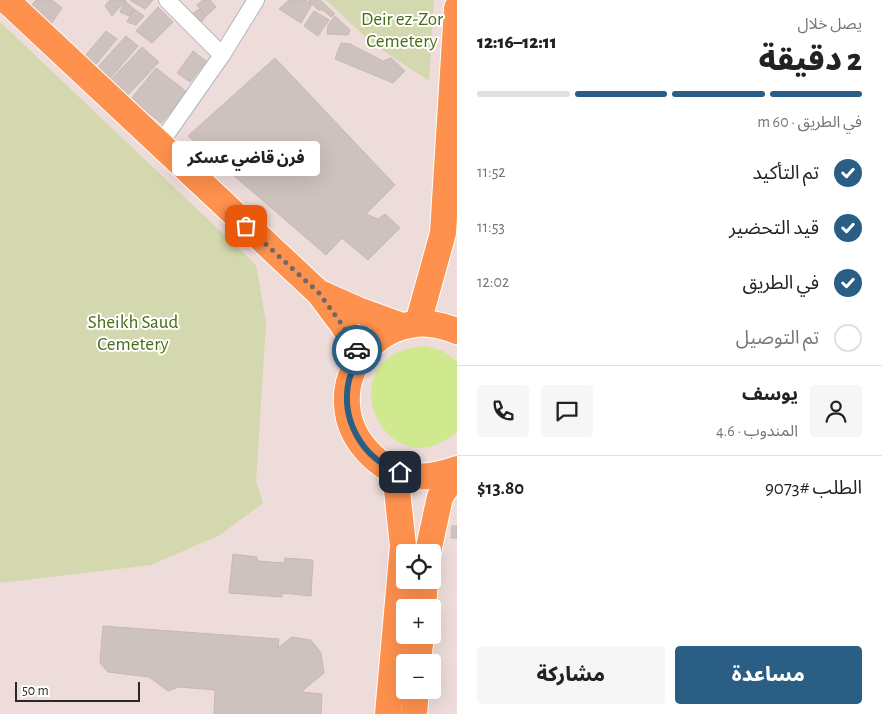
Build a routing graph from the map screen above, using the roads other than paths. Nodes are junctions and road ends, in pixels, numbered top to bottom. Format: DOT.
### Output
graph roads {
  1 [pos="6,0"];
  2 [pos="167,0"];
  3 [pos="256,0"];
  4 [pos="457,8"];
  5 [pos="222,55"];
  6 [pos="159,144"];
  7 [pos="319,293"];
  8 [pos="410,325"];
  9 [pos="457,331"];
  10 [pos="361,356"];
  11 [pos="389,468"];
  12 [pos="457,470"];
  13 [pos="430,544"];
  14 [pos="415,699"];
  15 [pos="388,714"];
  16 [pos="414,714"];
  1 -- 6 [label="main road"];
  2 -- 5 [label="street"];
  3 -- 5 [label="street"];
  4 -- 8 [label="main road"];
  5 -- 6 [label="street"];
  6 -- 7 [label="main road"];
  7 -- 8 [label="main road"];
  7 -- 10 [label="main road"];
  8 -- 9 [label="main road"];
  8 -- 10 [label="main road"];
  10 -- 11 [label="main road"];
  11 -- 12 [label="main road"];
  11 -- 15 [label="main road"];
  12 -- 13 [label="main road"];
  14 -- 16 [label="main road"];
}
